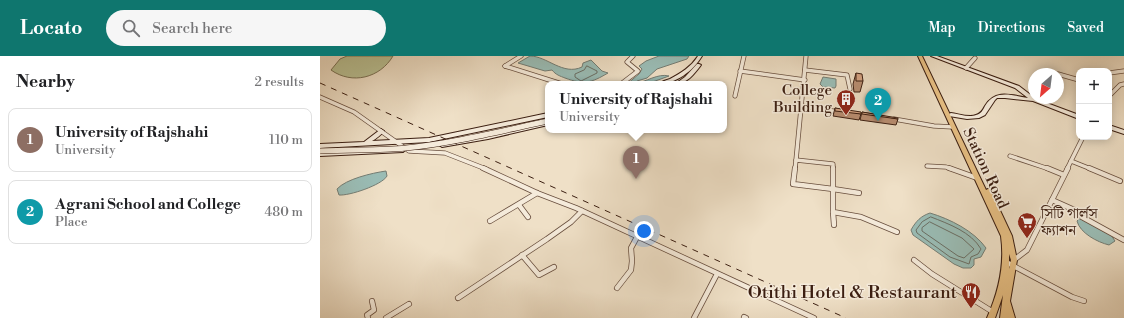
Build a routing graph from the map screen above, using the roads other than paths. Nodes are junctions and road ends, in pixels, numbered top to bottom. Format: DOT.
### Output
graph roads {
  1 [pos="521,56"];
  2 [pos="633,56"];
  3 [pos="700,56"];
  4 [pos="703,56"];
  5 [pos="744,56"];
  6 [pos="806,56"];
  7 [pos="920,56"];
  8 [pos="923,56"];
  9 [pos="933,56"];
  10 [pos="975,58"];
  11 [pos="966,68"];
  12 [pos="805,70"];
  13 [pos="740,71"];
  14 [pos="1124,71"];
  15 [pos="1112,73"];
  16 [pos="1064,76"];
  17 [pos="1076,79"];
  18 [pos="805,80"];
  19 [pos="552,81"];
  20 [pos="625,81"];
  21 [pos="676,81"];
  22 [pos="1124,84"];
  23 [pos="850,89"];
  24 [pos="1112,93"];
  25 [pos="735,96"];
  26 [pos="1028,96"];
  27 [pos="320,97"];
  28 [pos="1028,99"];
  29 [pos="1045,104"];
  30 [pos="802,106"];
  31 [pos="843,112"];
  32 [pos="951,115"];
  33 [pos="1076,116"];
  34 [pos="889,118"];
  35 [pos="545,120"];
  36 [pos="545,120"];
  37 [pos="545,120"];
  38 [pos="953,127"];
  39 [pos="1112,128"];
  40 [pos="381,131"];
  41 [pos="1124,132"];
  42 [pos="1082,140"];
  43 [pos="398,143"];
  44 [pos="363,144"];
  45 [pos="320,148"];
  46 [pos="407,150"];
  47 [pos="320,154"];
  48 [pos="1010,156"];
  49 [pos="796,160"];
  50 [pos="1071,161"];
  51 [pos="927,166"];
  52 [pos="1064,175"];
  53 [pos="977,178"];
  54 [pos="1120,181"];
  55 [pos="834,189"];
  56 [pos="537,193"];
  57 [pos="859,193"];
  58 [pos="1052,200"];
  59 [pos="519,205"];
  60 [pos="582,211"];
  61 [pos="833,212"];
  62 [pos="528,217"];
  63 [pos="490,221"];
  64 [pos="834,226"];
  65 [pos="897,232"];
  66 [pos="637,237"];
  67 [pos="1124,240"];
  68 [pos="522,255"];
  69 [pos="914,260"];
  70 [pos="1006,262"];
  71 [pos="1014,263"];
  72 [pos="554,267"];
  73 [pos="717,274"];
  74 [pos="617,288"];
  75 [pos="458,298"];
  76 [pos="1006,300"];
  77 [pos="372,301"];
  78 [pos="1084,301"];
  79 [pos="409,304"];
  80 [pos="992,315"];
  81 [pos="368,318"];
  82 [pos="386,318"];
  83 [pos="694,318"];
  84 [pos="814,318"];
  85 [pos="1004,318"];
  86 [pos="1011,318"];
  1 -- 19 [label="street"];
  2 -- 20 [label="street"];
  3 -- 21 [label="main road"];
  4 -- 21 [label="main road"];
  5 -- 13 [label="street"];
  6 -- 12 [label="street"];
  7 -- 38 [label="main road, Station Road"];
  8 -- 32 [label="main road, Station Road"];
  9 -- 11 [label="main road"];
  10 -- 11 [label="street"];
  11 -- 26 [label="main road"];
  12 -- 18 [label="street"];
  12 -- 23 [label="street"];
  13 -- 18 [label="street"];
  13 -- 25 [label="street"];
  14 -- 15 [label="street"];
  16 -- 17 [label="street"];
  18 -- 30 [label="street"];
  22 -- 24 [label="street"];
  27 -- 40 [label="street"];
  28 -- 32 [label="main road"];
  29 -- 33 [label="main road"];
  30 -- 31 [label="street"];
  30 -- 49 [label="street"];
  32 -- 71 [label="main road, Station Road"];
  34 -- 38 [label="street"];
  35 -- 43 [label="main road"];
  36 -- 45 [label="main road, bridge"];
  37 -- 46 [label="main road"];
  38 -- 53 [label="main road, Station Road"];
  39 -- 41 [label="main road"];
  40 -- 43 [label="street"];
  40 -- 44 [label="main road"];
  42 -- 50 [label="street"];
  43 -- 44 [label="main road"];
  43 -- 46 [label="street"];
  44 -- 45 [label="main road"];
  46 -- 47 [label="main road"];
  46 -- 56 [label="street"];
  48 -- 52 [label="street"];
  49 -- 55 [label="street"];
  49 -- 55 [label="street"];
  50 -- 52 [label="street"];
  50 -- 54 [label="street"];
  51 -- 53 [label="street"];
  52 -- 58 [label="street"];
  53 -- 70 [label="main road, Station Road"];
  55 -- 57 [label="street"];
  55 -- 61 [label="street"];
  56 -- 59 [label="street"];
  56 -- 60 [label="street"];
  58 -- 67 [label="street"];
  58 -- 71 [label="street"];
  59 -- 62 [label="street"];
  59 -- 63 [label="street"];
  60 -- 66 [label="street"];
  60 -- 68 [label="street"];
  61 -- 64 [label="street"];
  61 -- 65 [label="street"];
  66 -- 73 [label="street"];
  66 -- 74 [label="street"];
  68 -- 72 [label="street"];
  68 -- 75 [label="street"];
  69 -- 80 [label="street"];
  70 -- 71 [label="street"];
  70 -- 80 [label="main road, Station Road"];
  71 -- 76 [label="main road, Station Road"];
  71 -- 78 [label="street"];
  73 -- 83 [label="street"];
  73 -- 84 [label="street"];
  76 -- 85 [label="main road, Station Road"];
  76 -- 86 [label="main road"];
  77 -- 81 [label="street"];
  79 -- 82 [label="street"];
}
